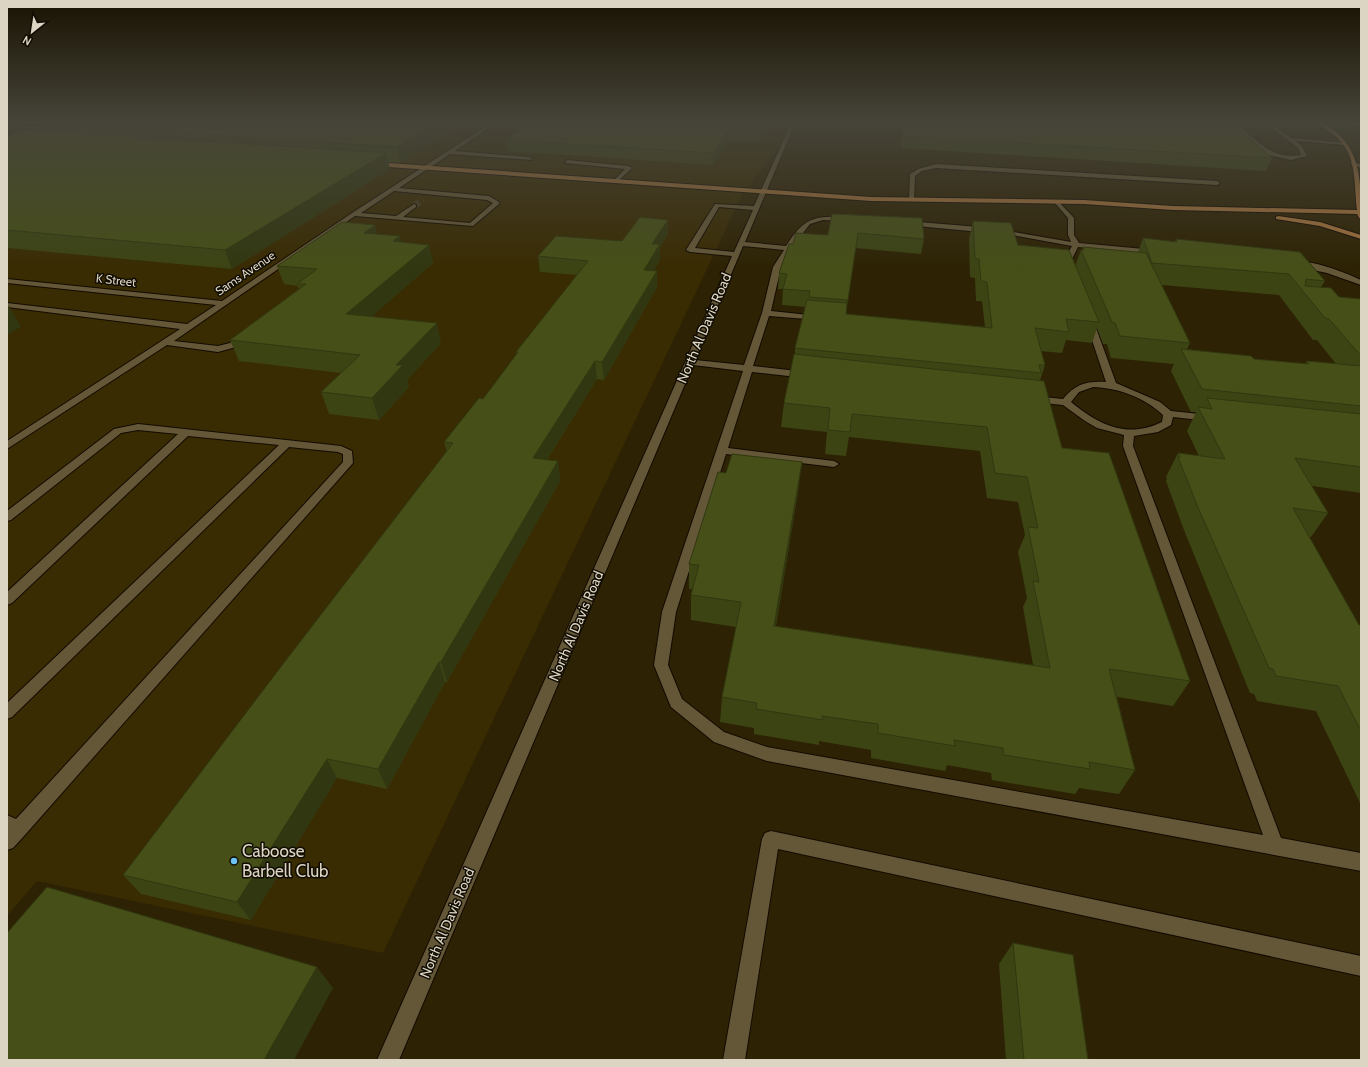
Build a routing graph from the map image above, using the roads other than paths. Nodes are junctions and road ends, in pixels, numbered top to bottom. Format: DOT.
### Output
graph roads {
  1 [pos="422,171"];
  2 [pos="467,171"];
  3 [pos="626,171"];
  4 [pos="773,171"];
  5 [pos="919,171"];
  6 [pos="1015,171"];
  7 [pos="1355,171"];
  8 [pos="616,181"];
  9 [pos="1217,183"];
  10 [pos="393,189"];
  11 [pos="764,191"];
  12 [pos="432,192"];
  13 [pos="424,199"];
  14 [pos="911,200"];
  15 [pos="1057,202"];
  16 [pos="414,206"];
  17 [pos="757,208"];
  18 [pos="1173,208"];
  19 [pos="354,214"];
  20 [pos="1361,214"];
  21 [pos="397,218"];
  22 [pos="853,220"];
  23 [pos="898,223"];
  24 [pos="1361,237"];
  25 [pos="1076,246"];
  26 [pos="788,248"];
  27 [pos="738,249"];
  28 [pos="1166,253"];
  29 [pos="1286,263"];
  30 [pos="1072,277"];
  31 [pos="7,281"];
  32 [pos="1361,282"];
  33 [pos="222,303"];
  34 [pos="7,305"];
  35 [pos="1086,312"];
  36 [pos="766,313"];
  37 [pos="827,318"];
  38 [pos="188,327"];
  39 [pos="255,327"];
  40 [pos="164,342"];
  41 [pos="690,362"];
  42 [pos="748,369"];
  43 [pos="819,377"];
  44 [pos="1112,385"];
  45 [pos="1026,398"];
  46 [pos="1066,402"];
  47 [pos="1168,414"];
  48 [pos="1222,420"];
  49 [pos="186,432"];
  50 [pos="1128,435"];
  51 [pos="287,443"];
  52 [pos="7,446"];
  53 [pos="722,450"];
  54 [pos="834,464"];
  55 [pos="7,517"];
  56 [pos="7,600"];
  57 [pos="7,713"];
  58 [pos="11,832"];
  59 [pos="1275,845"];
  60 [pos="1361,862"];
  61 [pos="1361,966"];
  62 [pos="388,1060"];
  63 [pos="734,1060"];
  1 -- 10 [label="street, Sams Avenue"];
  2 -- 8 [label="main road"];
  3 -- 8 [label="street"];
  4 -- 11 [label="street, North Al Davis Road"];
  5 -- 14 [label="street"];
  6 -- 9 [label="street"];
  7 -- 20 [label="main road"];
  8 -- 11 [label="main road"];
  10 -- 12 [label="street"];
  10 -- 19 [label="street, Sams Avenue"];
  11 -- 14 [label="main road"];
  11 -- 17 [label="street, North Al Davis Road"];
  12 -- 13 [label="street"];
  12 -- 21 [label="street"];
  14 -- 15 [label="main road"];
  15 -- 18 [label="main road"];
  15 -- 25 [label="street"];
  16 -- 21 [label="street"];
  17 -- 27 [label="street, North Al Davis Road"];
  17 -- 27 [label="street"];
  18 -- 20 [label="main road"];
  18 -- 24 [label="main road"];
  19 -- 21 [label="street"];
  19 -- 33 [label="street, Sams Avenue"];
  22 -- 26 [label="street"];
  23 -- 25 [label="street"];
  25 -- 28 [label="street"];
  25 -- 30 [label="street"];
  26 -- 27 [label="street"];
  26 -- 36 [label="street"];
  27 -- 41 [label="street, North Al Davis Road"];
  29 -- 32 [label="street"];
  31 -- 33 [label="street, K Street"];
  33 -- 38 [label="street, Sams Avenue"];
  34 -- 38 [label="street"];
  35 -- 44 [label="street"];
  36 -- 37 [label="street"];
  36 -- 42 [label="street"];
  38 -- 40 [label="street, Sams Avenue"];
  39 -- 40 [label="street"];
  40 -- 52 [label="street, Sams Avenue"];
  41 -- 42 [label="street"];
  41 -- 62 [label="street, North Al Davis Road"];
  42 -- 43 [label="street"];
  42 -- 53 [label="street"];
  44 -- 46 [label="street"];
  44 -- 47 [label="street"];
  45 -- 46 [label="street"];
  46 -- 50 [label="street"];
  47 -- 48 [label="street"];
  47 -- 50 [label="street"];
  49 -- 51 [label="street"];
  49 -- 55 [label="street"];
  49 -- 56 [label="street"];
  50 -- 59 [label="street"];
  51 -- 57 [label="street"];
  51 -- 58 [label="street"];
  53 -- 54 [label="street"];
  53 -- 59 [label="street"];
  59 -- 60 [label="street"];
  61 -- 63 [label="street"];
}
